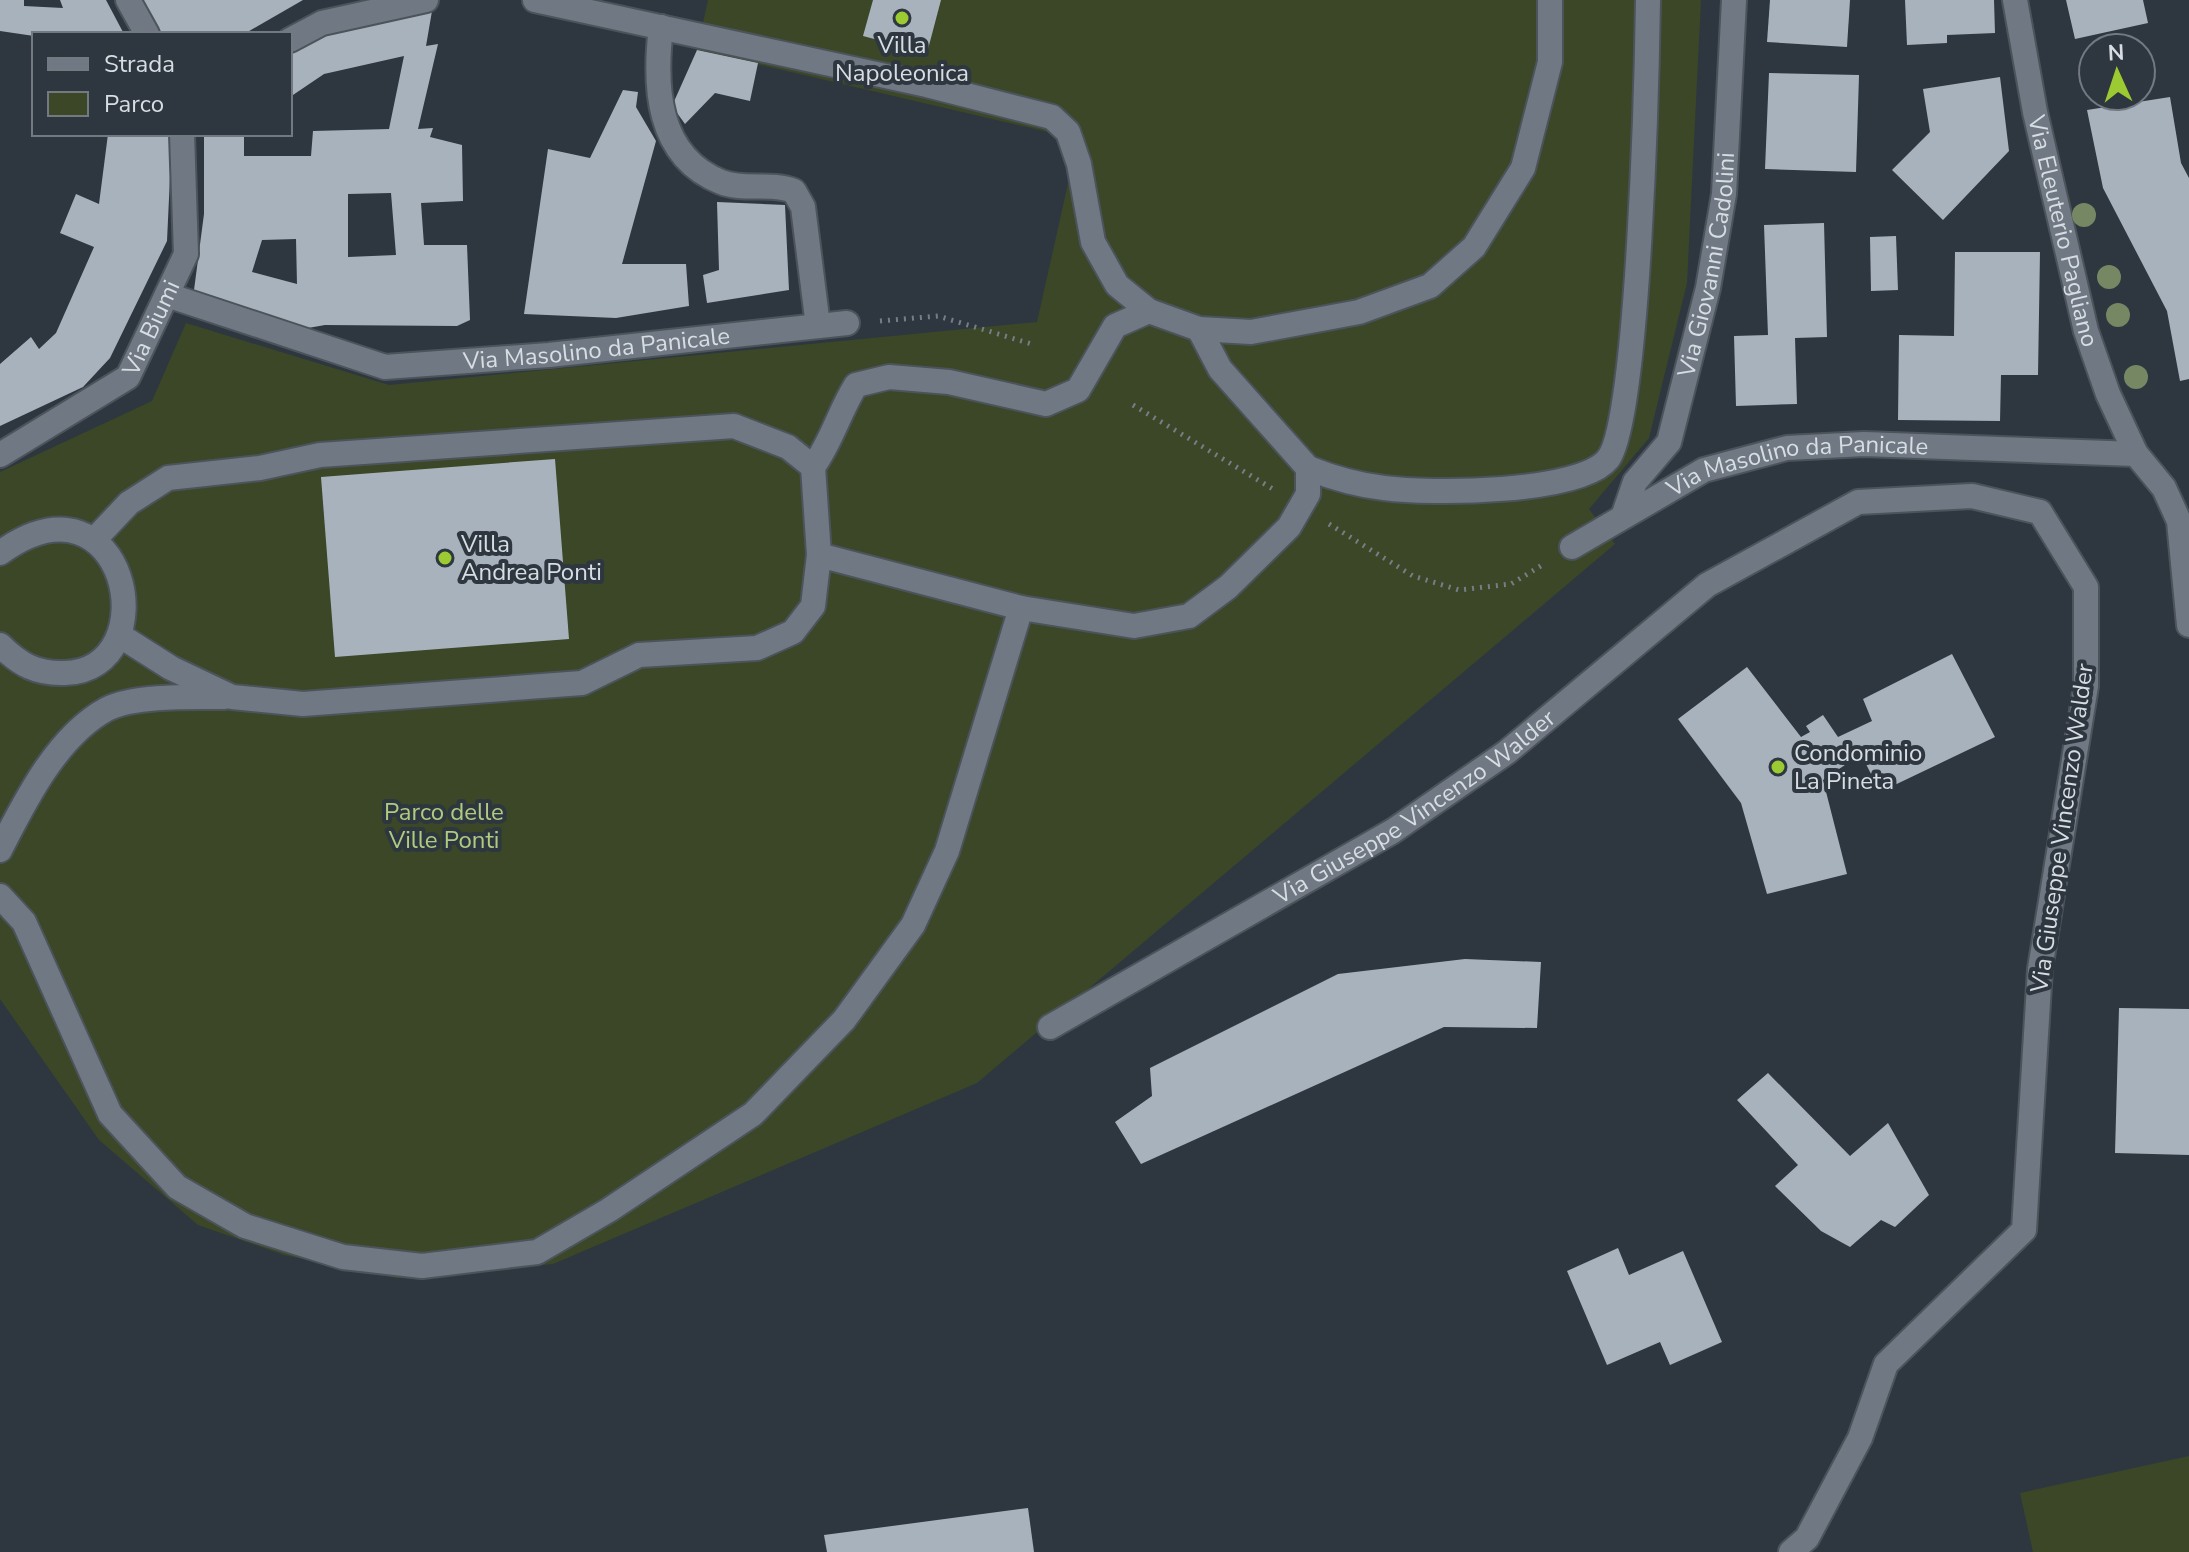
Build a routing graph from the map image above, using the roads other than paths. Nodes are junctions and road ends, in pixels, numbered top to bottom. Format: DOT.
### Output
graph roads {
  1 [pos="128,0"];
  2 [pos="425,0"];
  3 [pos="535,0"];
  4 [pos="1550,0"];
  5 [pos="1648,0"];
  6 [pos="1734,0"];
  7 [pos="2015,0"];
  8 [pos="661,27"];
  9 [pos="146,32"];
  10 [pos="292,39"];
  11 [pos="182,136"];
  12 [pos="167,295"];
  13 [pos="1149,311"];
  14 [pos="847,323"];
  15 [pos="818,326"];
  16 [pos="1199,329"];
  17 [pos="2136,454"];
  18 [pos="0,455"];
  19 [pos="813,467"];
  20 [pos="1308,468"];
  21 [pos="1624,514"];
  22 [pos="95,539"];
  23 [pos="1572,547"];
  24 [pos="0,553"];
  25 [pos="819,555"];
  26 [pos="1021,608"];
  27 [pos="2189,625"];
  28 [pos="119,635"];
  29 [pos="0,645"];
  30 [pos="232,697"];
  31 [pos="0,850"];
  32 [pos="0,896"];
  33 [pos="1050,1027"];
  34 [pos="1791,1552"];
  1 -- 9 [label="street"];
  2 -- 10 [label="street"];
  3 -- 8 [label="street"];
  4 -- 16 [label="street"];
  5 -- 20 [label="street"];
  6 -- 21 [label="street, Via Giovanni Cadolini"];
  7 -- 17 [label="street, Via Eleuterio Pagliano"];
  8 -- 13 [label="street"];
  8 -- 15 [label="street"];
  11 -- 12 [label="street, Via Biumi"];
  12 -- 15 [label="street, Via Masolino da Panicale"];
  12 -- 18 [label="street, Via Biumi"];
  13 -- 16 [label="street"];
  13 -- 19 [label="street"];
  14 -- 15 [label="street, Via Masolino da Panicale"];
  16 -- 20 [label="street"];
  17 -- 21 [label="street, Via Masolino da Panicale"];
  17 -- 27 [label="street"];
  19 -- 22 [label="street"];
  19 -- 25 [label="street"];
  20 -- 26 [label="street"];
  21 -- 23 [label="street, Via Masolino da Panicale"];
  22 -- 24 [label="street"];
  22 -- 28 [label="street"];
  25 -- 26 [label="street"];
  25 -- 30 [label="street"];
  26 -- 32 [label="street"];
  28 -- 29 [label="street"];
  28 -- 30 [label="street"];
  30 -- 31 [label="street"];
  33 -- 34 [label="street, Via Giuseppe Vincenzo Walder"];
}
